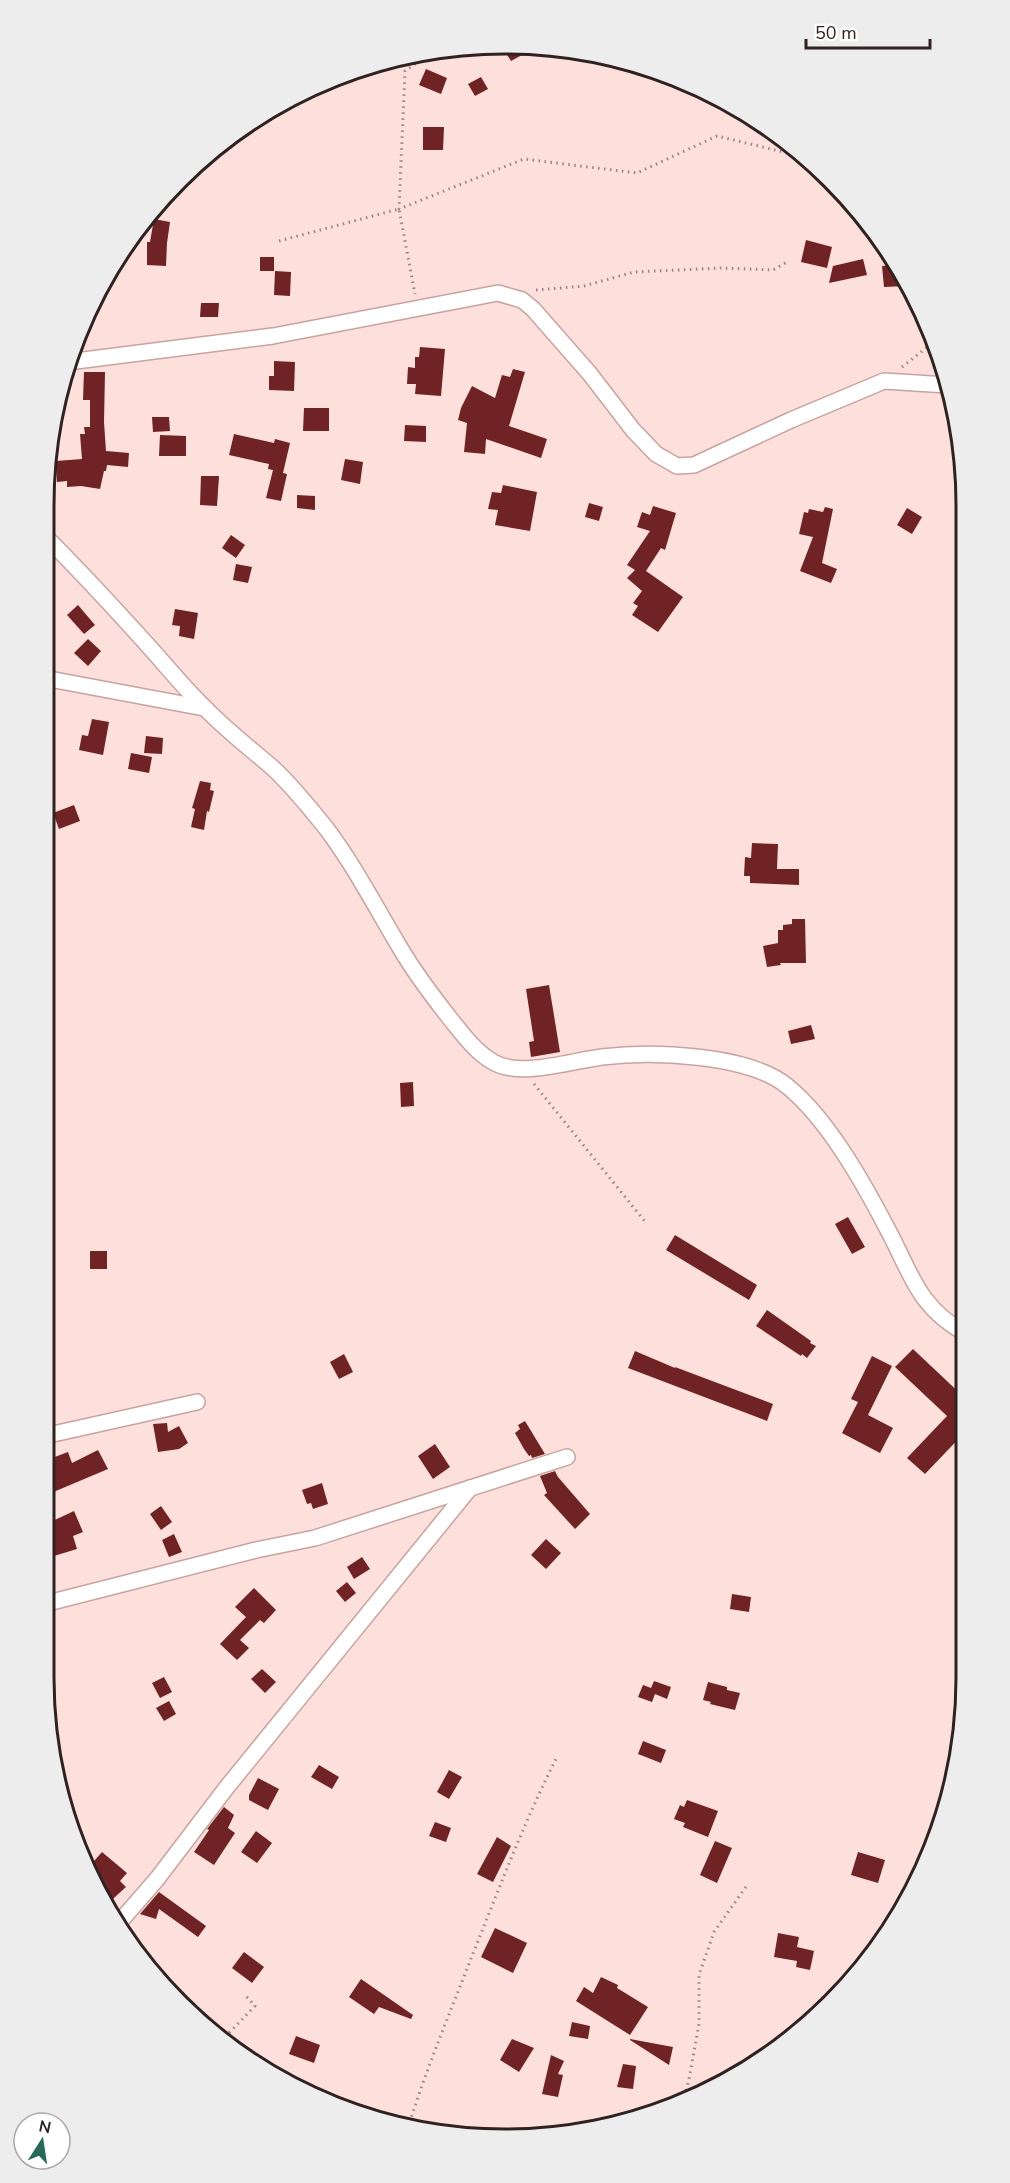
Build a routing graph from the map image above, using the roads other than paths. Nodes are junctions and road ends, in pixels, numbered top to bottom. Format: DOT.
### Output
graph roads {
  1 [pos="78,361"];
  2 [pos="940,385"];
  3 [pos="54,545"];
  4 [pos="54,680"];
  5 [pos="204,708"];
  6 [pos="956,1328"];
  7 [pos="197,1402"];
  8 [pos="54,1434"];
  9 [pos="567,1457"];
  10 [pos="470,1488"];
  11 [pos="54,1601"];
  12 [pos="123,1918"];
  1 -- 2 [label="street"];
  3 -- 5 [label="street"];
  4 -- 5 [label="street"];
  5 -- 6 [label="street"];
  7 -- 8 [label="street"];
  9 -- 10 [label="street"];
  10 -- 11 [label="street"];
  10 -- 12 [label="street"];
}
